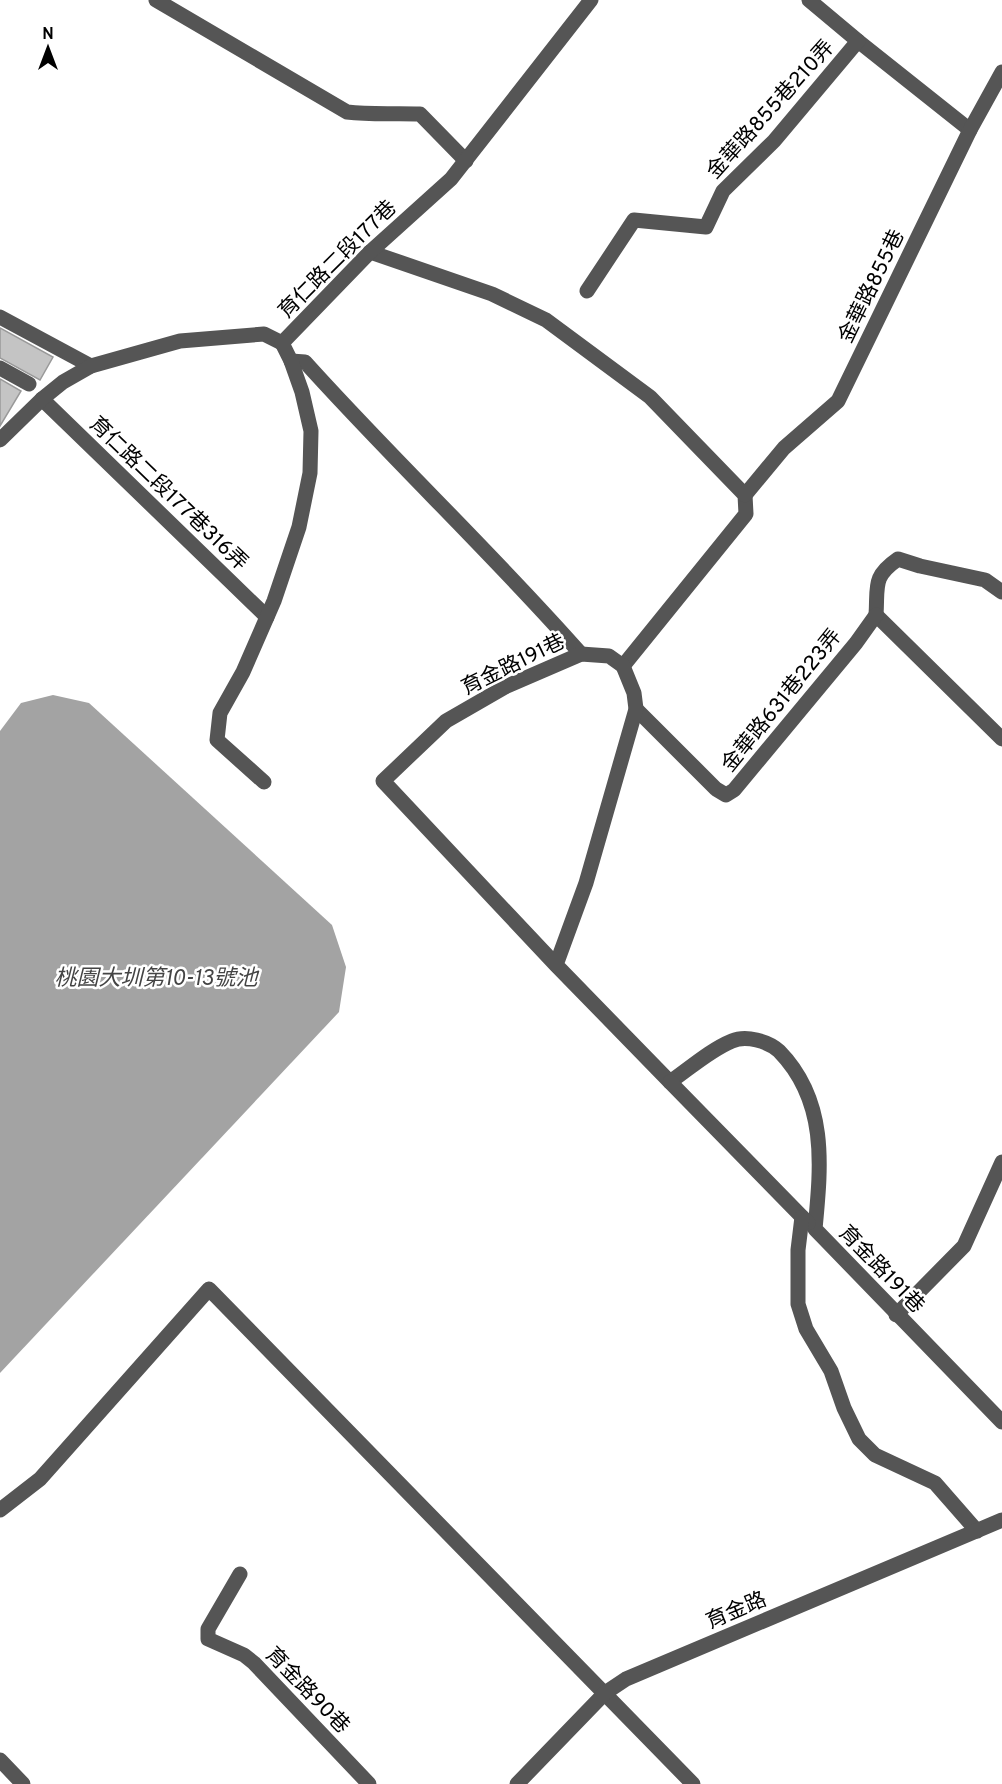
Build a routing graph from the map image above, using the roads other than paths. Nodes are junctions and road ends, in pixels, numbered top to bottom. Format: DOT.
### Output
graph roads {
  1 [pos="156,0"];
  2 [pos="591,0"];
  3 [pos="809,0"];
  4 [pos="858,41"];
  5 [pos="1002,72"];
  6 [pos="970,130"];
  7 [pos="466,161"];
  8 [pos="370,252"];
  9 [pos="587,291"];
  10 [pos="0,317"];
  11 [pos="282,343"];
  12 [pos="291,362"];
  13 [pos="91,366"];
  14 [pos="0,368"];
  15 [pos="29,384"];
  16 [pos="42,399"];
  17 [pos="0,440"];
  18 [pos="745,495"];
  19 [pos="1002,592"];
  20 [pos="876,615"];
  21 [pos="267,617"];
  22 [pos="581,654"];
  23 [pos="623,666"];
  24 [pos="636,709"];
  25 [pos="1002,739"];
  26 [pos="264,782"];
  27 [pos="556,965"];
  28 [pos="670,1082"];
  29 [pos="1002,1162"];
  30 [pos="802,1217"];
  31 [pos="815,1230"];
  32 [pos="897,1315"];
  33 [pos="1002,1422"];
  34 [pos="0,1510"];
  35 [pos="1002,1520"];
  36 [pos="977,1531"];
  37 [pos="240,1574"];
  38 [pos="605,1693"];
  39 [pos="0,1760"];
  40 [pos="23,1784"];
  41 [pos="369,1784"];
  42 [pos="517,1784"];
  43 [pos="693,1784"];
  1 -- 7 [label="street"];
  2 -- 7 [label="street, 育仁路二段177巷"];
  3 -- 4 [label="street, 金華路855巷210弄"];
  4 -- 6 [label="street, 金華路855巷210弄"];
  4 -- 9 [label="street, 金華路855巷210弄"];
  5 -- 6 [label="street, 金華路855巷"];
  6 -- 18 [label="street, 金華路855巷"];
  7 -- 8 [label="street, 育仁路二段177巷"];
  8 -- 11 [label="street, 育仁路二段177巷"];
  8 -- 18 [label="street"];
  10 -- 13 [label="street"];
  11 -- 12 [label="street, 育仁路二段177巷"];
  11 -- 13 [label="street"];
  12 -- 21 [label="street, 育仁路二段177巷"];
  12 -- 22 [label="street"];
  13 -- 16 [label="street"];
  14 -- 15 [label="street"];
  16 -- 17 [label="street"];
  16 -- 21 [label="street, 育仁路二段177巷316弄"];
  18 -- 23 [label="street"];
  19 -- 20 [label="street"];
  20 -- 24 [label="street, 金華路631巷223弄"];
  20 -- 25 [label="street"];
  21 -- 26 [label="street, 育仁路二段177巷"];
  22 -- 23 [label="street, 育金路191巷"];
  22 -- 27 [label="street, 育金路191巷"];
  23 -- 24 [label="street"];
  24 -- 27 [label="street"];
  27 -- 28 [label="street, 育金路191巷"];
  28 -- 30 [label="street"];
  28 -- 31 [label="street, 育金路191巷"];
  29 -- 32 [label="street"];
  30 -- 31 [label="street"];
  30 -- 36 [label="street"];
  31 -- 32 [label="street, 育金路191巷"];
  32 -- 33 [label="street, 育金路191巷"];
  34 -- 38 [label="street"];
  35 -- 36 [label="street, 育金路"];
  36 -- 38 [label="street, 育金路"];
  37 -- 41 [label="street, 育金路90巷"];
  38 -- 42 [label="street, 育金路"];
  38 -- 43 [label="street"];
  39 -- 40 [label="street"];
}
